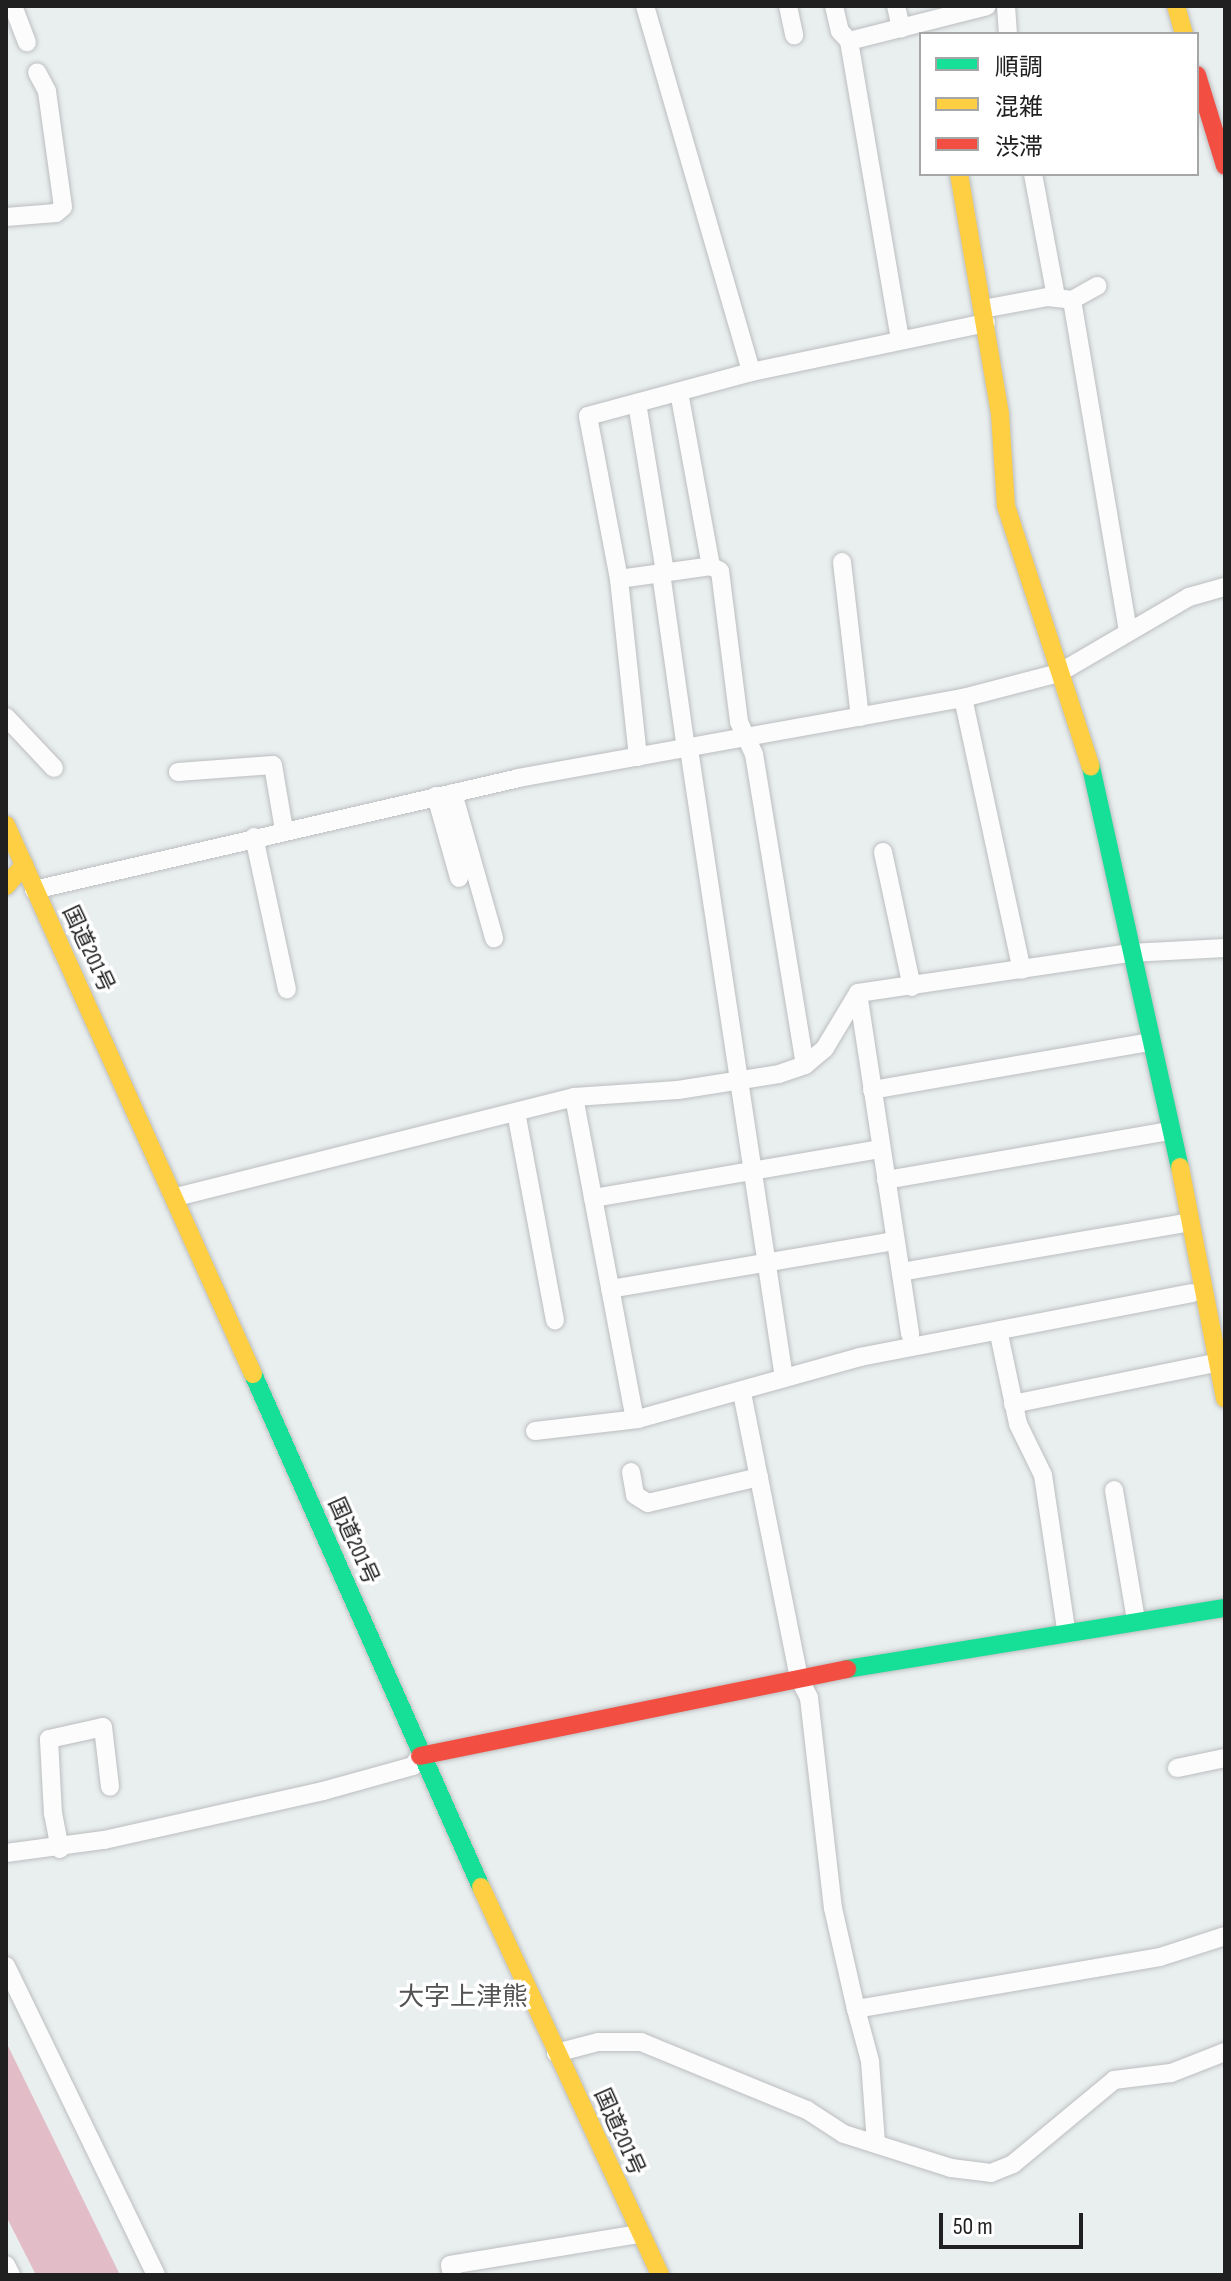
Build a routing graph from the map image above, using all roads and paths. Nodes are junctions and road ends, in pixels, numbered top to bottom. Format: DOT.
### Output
graph roads {
  1 [pos="13,6"];
  2 [pos="645,6"];
  3 [pos="788,6"];
  4 [pos="834,6"];
  5 [pos="896,6"];
  6 [pos="987,6"];
  7 [pos="1005,6"];
  8 [pos="1015,6"];
  9 [pos="1176,6"];
  10 [pos="934,27"];
  11 [pos="901,28"];
  12 [pos="1008,32"];
  13 [pos="1183,32"];
  14 [pos="794,35"];
  15 [pos="849,41"];
  16 [pos="27,42"];
  17 [pos="37,72"];
  18 [pos="1199,82"];
  19 [pos="1225,166"];
  20 [pos="959,176"];
  21 [pos="1033,176"];
  22 [pos="6,217"];
  23 [pos="1097,286"];
  24 [pos="1064,299"];
  25 [pos="984,316"];
  26 [pos="900,340"];
  27 [pos="751,372"];
  28 [pos="679,392"];
  29 [pos="637,403"];
  30 [pos="842,562"];
  31 [pos="711,566"];
  32 [pos="663,572"];
  33 [pos="619,579"];
  34 [pos="1225,587"];
  35 [pos="1128,630"];
  36 [pos="1059,673"];
  37 [pos="963,698"];
  38 [pos="6,717"];
  39 [pos="860,717"];
  40 [pos="749,738"];
  41 [pos="688,749"];
  42 [pos="638,757"];
  43 [pos="54,768"];
  44 [pos="178,772"];
  45 [pos="444,794"];
  46 [pos="6,825"];
  47 [pos="284,830"];
  48 [pos="254,837"];
  49 [pos="883,852"];
  50 [pos="24,865"];
  51 [pos="459,878"];
  52 [pos="7,883"];
  53 [pos="34,890"];
  54 [pos="494,938"];
  55 [pos="1225,948"];
  56 [pos="1130,953"];
  57 [pos="1022,970"];
  58 [pos="912,987"];
  59 [pos="287,989"];
  60 [pos="858,993"];
  61 [pos="1150,1042"];
  62 [pos="805,1065"];
  63 [pos="741,1082"];
  64 [pos="872,1090"];
  65 [pos="574,1097"];
  66 [pos="516,1112"];
  67 [pos="1170,1131"];
  68 [pos="881,1149"];
  69 [pos="753,1170"];
  70 [pos="886,1180"];
  71 [pos="176,1197"];
  72 [pos="593,1198"];
  73 [pos="1189,1222"];
  74 [pos="895,1241"];
  75 [pos="766,1262"];
  76 [pos="901,1272"];
  77 [pos="610,1289"];
  78 [pos="1208,1290"];
  79 [pos="555,1320"];
  80 [pos="910,1334"];
  81 [pos="1000,1339"];
  82 [pos="1219,1362"];
  83 [pos="783,1371"];
  84 [pos="742,1393"];
  85 [pos="1225,1399"];
  86 [pos="1013,1404"];
  87 [pos="633,1409"];
  88 [pos="535,1431"];
  89 [pos="631,1472"];
  90 [pos="759,1477"];
  91 [pos="1114,1490"];
  92 [pos="1225,1608"];
  93 [pos="1136,1620"];
  94 [pos="1066,1629"];
  95 [pos="799,1678"];
  96 [pos="420,1756"];
  97 [pos="1225,1758"];
  98 [pos="1177,1768"];
  99 [pos="110,1787"];
  100 [pos="60,1849"];
  101 [pos="6,1853"];
  102 [pos="1225,1936"];
  103 [pos="6,1966"];
  104 [pos="856,2009"];
  105 [pos="1225,2052"];
  106 [pos="556,2053"];
  107 [pos="876,2143"];
  108 [pos="639,2234"];
  109 [pos="6,2265"];
  110 [pos="11,2275"];
  111 [pos="156,2275"];
  112 [pos="452,2275"];
  113 [pos="660,2275"];
  1 -- 16 [label="street"];
  2 -- 27 [label="street"];
  3 -- 14 [label="street"];
  4 -- 15 [label="street"];
  5 -- 11 [label="street"];
  6 -- 10 [label="street"];
  7 -- 8 [label="street"];
  7 -- 12 [label="street"];
  9 -- 13 [label="main road"];
  10 -- 11 [label="street"];
  11 -- 15 [label="street"];
  15 -- 26 [label="street"];
  17 -- 22 [label="street"];
  18 -- 19 [label="main road"];
  20 -- 25 [label="main road"];
  21 -- 24 [label="street"];
  23 -- 24 [label="street"];
  24 -- 25 [label="street"];
  24 -- 35 [label="street"];
  25 -- 26 [label="street"];
  25 -- 36 [label="main road"];
  26 -- 27 [label="street"];
  27 -- 28 [label="street"];
  28 -- 29 [label="street"];
  28 -- 31 [label="street"];
  29 -- 32 [label="street"];
  29 -- 33 [label="street"];
  30 -- 39 [label="street"];
  31 -- 32 [label="street"];
  31 -- 40 [label="street"];
  32 -- 33 [label="street"];
  32 -- 41 [label="street"];
  33 -- 42 [label="street"];
  34 -- 35 [label="street"];
  35 -- 36 [label="street"];
  36 -- 37 [label="street"];
  36 -- 56 [label="main road"];
  37 -- 39 [label="street"];
  37 -- 57 [label="street"];
  38 -- 43 [label="street"];
  39 -- 40 [label="street"];
  40 -- 41 [label="street"];
  40 -- 62 [label="street"];
  41 -- 42 [label="street"];
  41 -- 63 [label="street"];
  42 -- 45 [label="street"];
  44 -- 47 [label="street"];
  45 -- 47 [label="street"];
  45 -- 51 [label="street"];
  45 -- 54 [label="street"];
  46 -- 50 [label="main road, 国道201号"];
  47 -- 48 [label="street"];
  48 -- 53 [label="street"];
  48 -- 59 [label="street"];
  49 -- 58 [label="street"];
  50 -- 52 [label="main road"];
  50 -- 53 [label="main road, 国道201号"];
  53 -- 71 [label="main road, 国道201号"];
  55 -- 56 [label="street"];
  56 -- 57 [label="street"];
  56 -- 61 [label="main road"];
  57 -- 58 [label="street"];
  58 -- 60 [label="street"];
  60 -- 62 [label="street"];
  60 -- 64 [label="street"];
  61 -- 64 [label="street"];
  61 -- 67 [label="main road"];
  62 -- 63 [label="street"];
  63 -- 65 [label="street"];
  63 -- 69 [label="street"];
  64 -- 68 [label="street"];
  65 -- 66 [label="street"];
  65 -- 72 [label="street"];
  66 -- 71 [label="street"];
  66 -- 79 [label="street"];
  67 -- 70 [label="street"];
  67 -- 73 [label="main road"];
  68 -- 69 [label="street"];
  68 -- 70 [label="street"];
  69 -- 72 [label="street"];
  69 -- 75 [label="street"];
  70 -- 74 [label="street"];
  71 -- 96 [label="main road, 国道201号"];
  72 -- 77 [label="street"];
  73 -- 76 [label="street"];
  73 -- 78 [label="main road"];
  74 -- 75 [label="street"];
  74 -- 76 [label="street"];
  75 -- 77 [label="street"];
  75 -- 83 [label="street"];
  76 -- 80 [label="street"];
  77 -- 87 [label="street"];
  78 -- 82 [label="main road"];
  78 -- 84 [label="street"];
  81 -- 86 [label="street"];
  82 -- 85 [label="main road"];
  82 -- 86 [label="street"];
  84 -- 88 [label="street"];
  84 -- 90 [label="street"];
  86 -- 94 [label="street"];
  89 -- 90 [label="street"];
  90 -- 95 [label="street"];
  91 -- 93 [label="street"];
  92 -- 93 [label="main road"];
  93 -- 94 [label="main road"];
  94 -- 95 [label="main road"];
  95 -- 96 [label="main road"];
  95 -- 104 [label="street"];
  96 -- 100 [label="street"];
  96 -- 106 [label="main road, 国道201号"];
  97 -- 98 [label="street"];
  99 -- 100 [label="street"];
  100 -- 101 [label="street"];
  102 -- 104 [label="street"];
  103 -- 111 [label="street"];
  104 -- 107 [label="street"];
  105 -- 107 [label="street"];
  106 -- 107 [label="street"];
  106 -- 108 [label="main road, 国道201号"];
  108 -- 112 [label="street"];
  108 -- 113 [label="main road, 国道201号"];
  109 -- 110 [label="street"];
}
